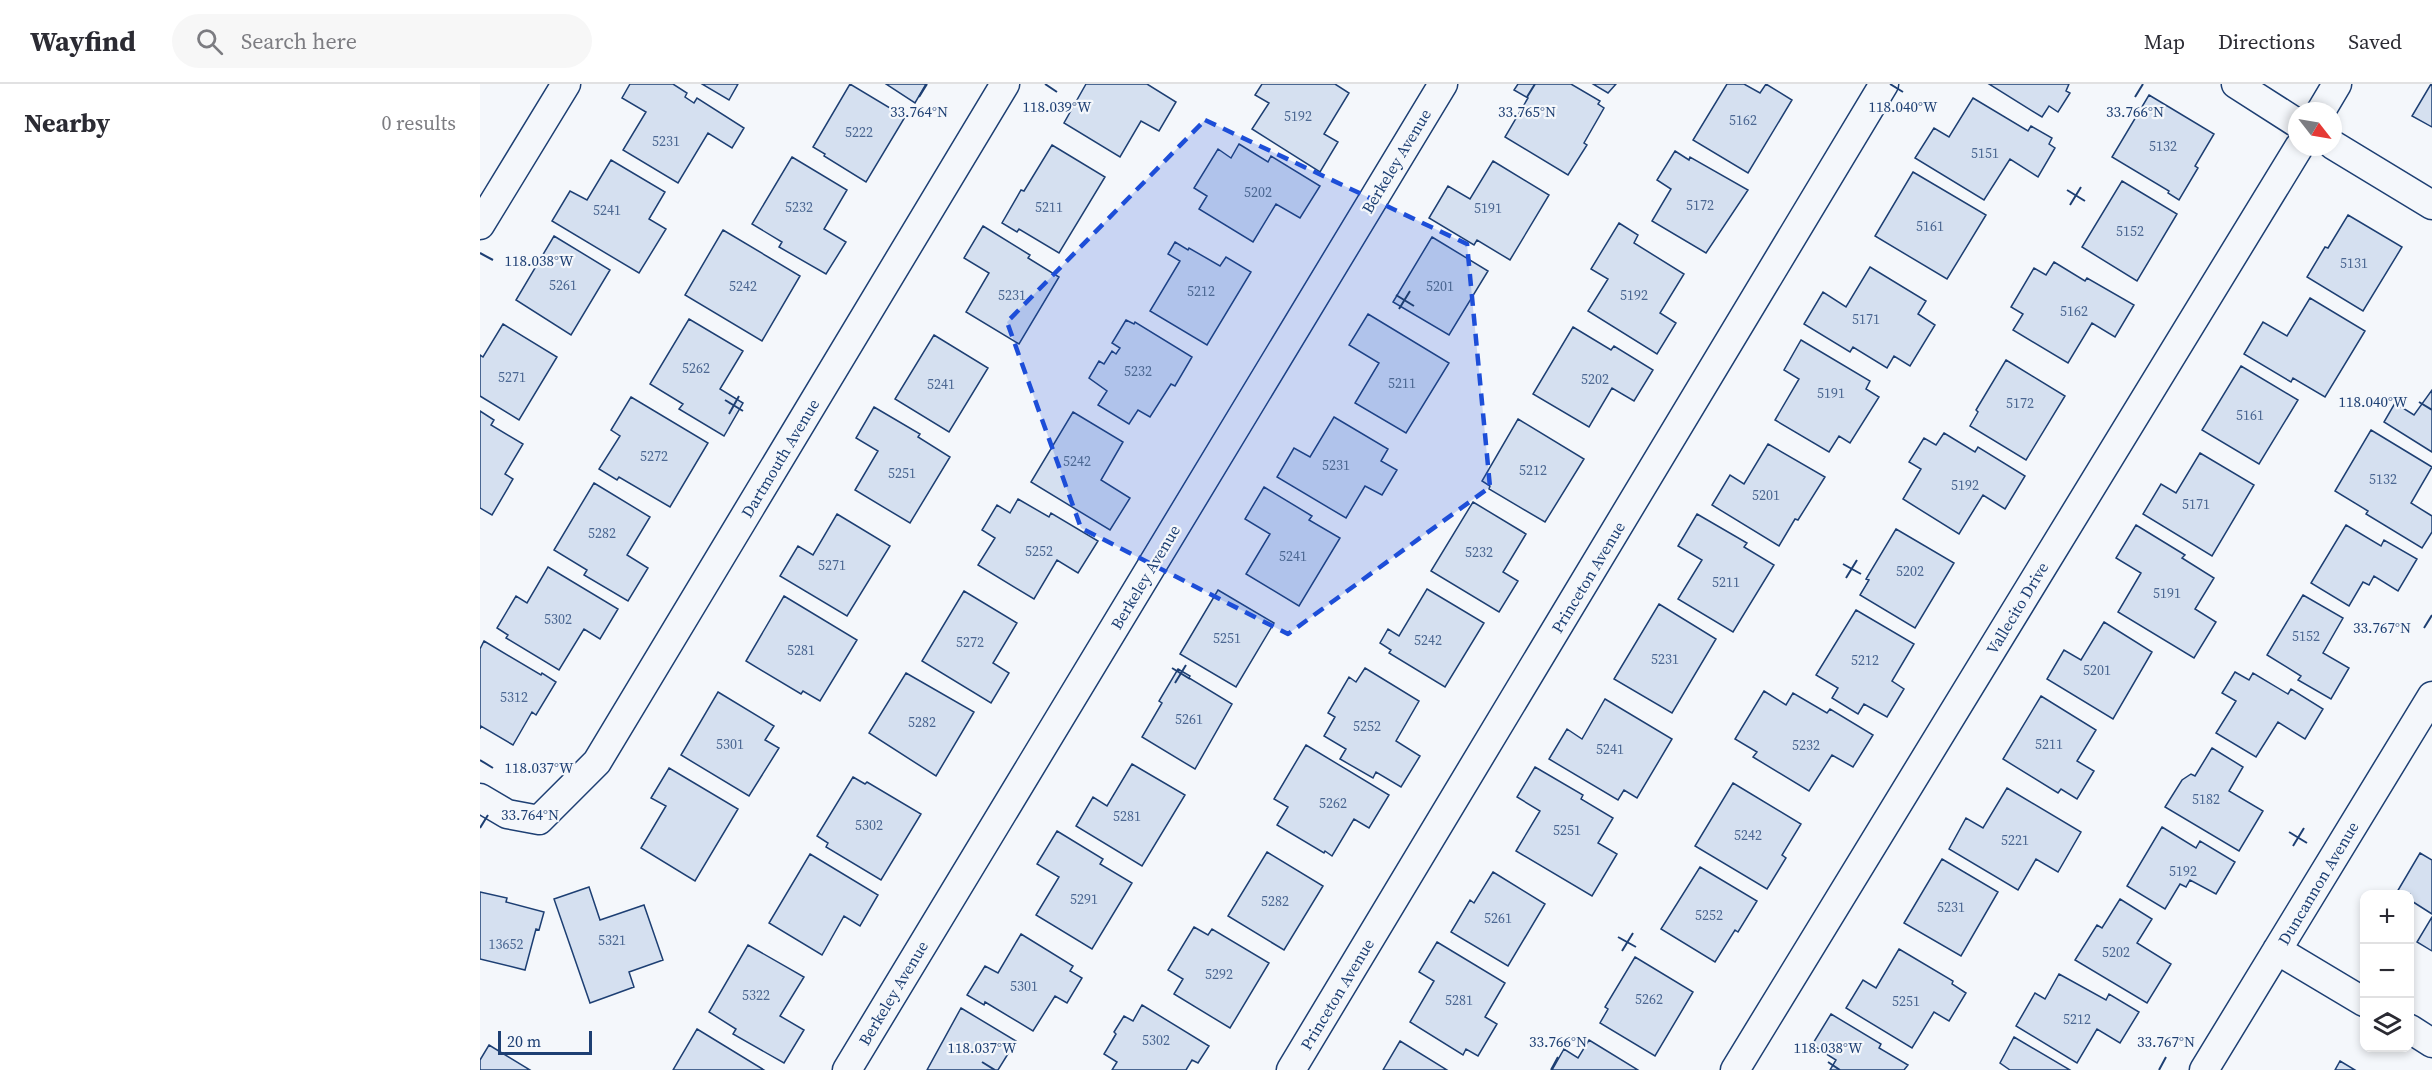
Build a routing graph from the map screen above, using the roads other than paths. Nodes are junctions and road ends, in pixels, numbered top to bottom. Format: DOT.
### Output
graph roads {
  1 [pos="566,84"];
  2 [pos="1005,84"];
  3 [pos="1443,84"];
  4 [pos="1884,84"];
  5 [pos="2236,84"];
  6 [pos="2337,84"];
  7 [pos="2326,102"];
  8 [pos="2288,117"];
  9 [pos="2342,150"];
  10 [pos="2294,156"];
  11 [pos="2432,205"];
  12 [pos="480,225"];
  13 [pos="2432,696"];
  14 [pos="480,798"];
  15 [pos="2277,950"];
  16 [pos="2360,1000"];
  17 [pos="2414,1032"];
  18 [pos="2432,1043"];
  19 [pos="847,1070"];
  20 [pos="1291,1070"];
  21 [pos="1735,1070"];
  22 [pos="2204,1070"];
  1 -- 12 [label="street"];
  2 -- 14 [label="street, Dartmouth Avenue"];
  3 -- 19 [label="street, Berkeley Avenue"];
  4 -- 20 [label="street, Princeton Avenue"];
  5 -- 8 [label="street"];
  6 -- 7 [label="street"];
  9 -- 11 [label="street"];
  10 -- 21 [label="street, Vallecito Drive"];
  13 -- 15 [label="street, Duncannon Avenue"];
  15 -- 16 [label="street"];
  15 -- 22 [label="street, Duncannon Avenue"];
  17 -- 18 [label="street"];
}
